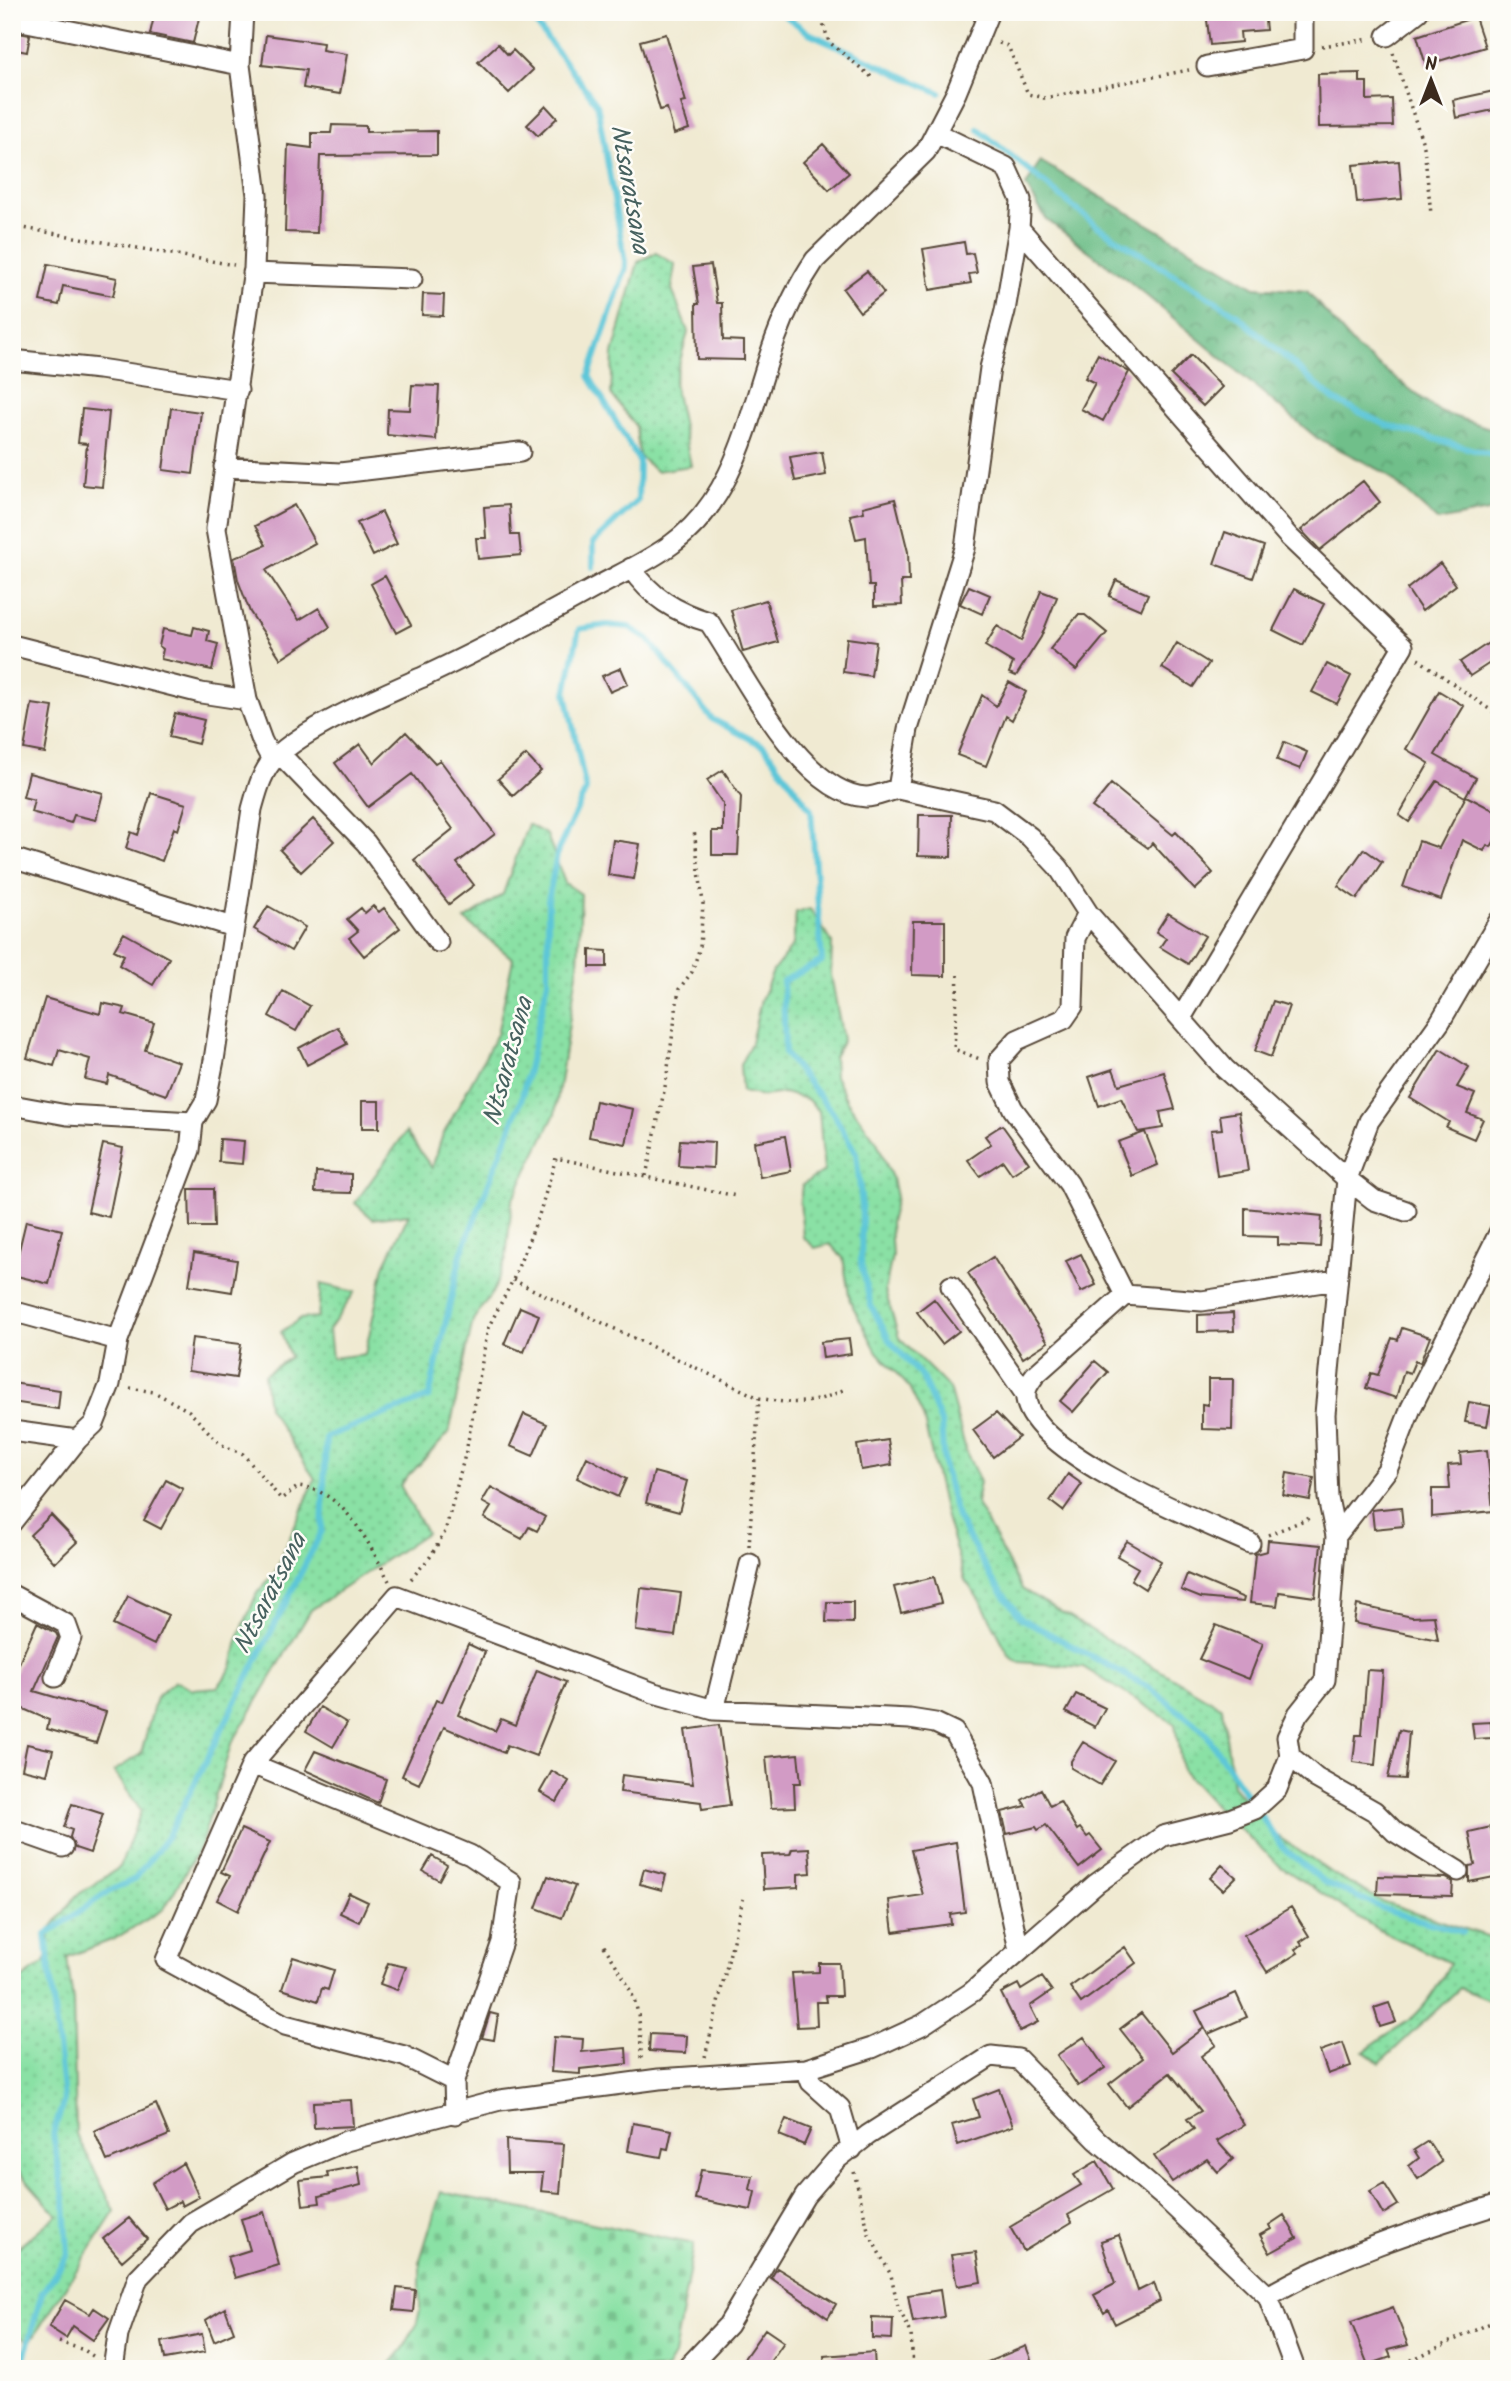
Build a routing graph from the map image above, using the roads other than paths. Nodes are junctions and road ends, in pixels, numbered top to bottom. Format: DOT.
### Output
graph roads {
  1 [pos="243,12"];
  2 [pos="989,12"];
  3 [pos="1303,12"];
  4 [pos="1418,12"];
  5 [pos="12,19"];
  6 [pos="1387,36"];
  7 [pos="240,65"];
  8 [pos="1207,66"];
  9 [pos="936,133"];
  10 [pos="1018,228"];
  11 [pos="253,271"];
  12 [pos="412,279"];
  13 [pos="12,360"];
  14 [pos="238,390"];
  15 [pos="520,452"];
  16 [pos="224,467"];
  17 [pos="631,568"];
  18 [pos="12,645"];
  19 [pos="247,700"];
  20 [pos="276,757"];
  21 [pos="898,789"];
  22 [pos="12,858"];
  23 [pos="1088,913"];
  24 [pos="1499,921"];
  25 [pos="233,927"];
  26 [pos="438,942"];
  27 [pos="1181,1018"];
  28 [pos="12,1105"];
  29 [pos="193,1122"];
  30 [pos="1347,1179"];
  31 [pos="1406,1211"];
  32 [pos="1497,1240"];
  33 [pos="1336,1280"];
  34 [pos="951,1286"];
  35 [pos="1125,1295"];
  36 [pos="12,1311"];
  37 [pos="118,1340"];
  38 [pos="1026,1395"];
  39 [pos="12,1431"];
  40 [pos="77,1440"];
  41 [pos="12,1522"];
  42 [pos="1336,1536"];
  43 [pos="1250,1544"];
  44 [pos="750,1564"];
  45 [pos="12,1595"];
  46 [pos="55,1677"];
  47 [pos="714,1710"];
  48 [pos="1290,1756"];
  49 [pos="252,1764"];
  50 [pos="12,1829"];
  51 [pos="63,1847"];
  52 [pos="1458,1871"];
  53 [pos="1019,1950"];
  54 [pos="806,2069"];
  55 [pos="454,2081"];
  56 [pos="455,2114"];
  57 [pos="852,2149"];
  58 [pos="1499,2204"];
  59 [pos="1268,2296"];
  60 [pos="113,2368"];
  61 [pos="686,2369"];
  62 [pos="1294,2369"];
  1 -- 7 [label="street"];
  2 -- 9 [label="street"];
  3 -- 8 [label="street"];
  4 -- 6 [label="street"];
  5 -- 7 [label="street"];
  7 -- 11 [label="street"];
  9 -- 10 [label="street"];
  9 -- 17 [label="street"];
  10 -- 21 [label="street"];
  10 -- 27 [label="street"];
  11 -- 12 [label="street"];
  11 -- 14 [label="street"];
  13 -- 14 [label="street"];
  14 -- 16 [label="street"];
  15 -- 16 [label="street"];
  16 -- 19 [label="street"];
  17 -- 20 [label="street"];
  17 -- 21 [label="street"];
  18 -- 19 [label="street"];
  19 -- 20 [label="street"];
  20 -- 25 [label="street"];
  20 -- 26 [label="street"];
  21 -- 23 [label="street"];
  22 -- 25 [label="street"];
  23 -- 27 [label="street"];
  23 -- 35 [label="street"];
  24 -- 30 [label="street"];
  25 -- 29 [label="street"];
  27 -- 30 [label="street"];
  28 -- 29 [label="street"];
  29 -- 37 [label="street"];
  30 -- 31 [label="street"];
  30 -- 33 [label="street"];
  32 -- 42 [label="street"];
  33 -- 35 [label="street"];
  33 -- 42 [label="street"];
  34 -- 38 [label="street"];
  35 -- 38 [label="street"];
  36 -- 37 [label="street"];
  37 -- 40 [label="street"];
  38 -- 43 [label="street"];
  39 -- 40 [label="street"];
  40 -- 41 [label="street"];
  42 -- 48 [label="street"];
  44 -- 47 [label="street"];
  45 -- 46 [label="street"];
  47 -- 49 [label="street"];
  47 -- 53 [label="street"];
  48 -- 52 [label="street"];
  48 -- 53 [label="street"];
  49 -- 55 [label="street"];
  49 -- 55 [label="street"];
  50 -- 51 [label="street"];
  53 -- 54 [label="street"];
  54 -- 56 [label="street"];
  54 -- 57 [label="street"];
  55 -- 56 [label="street"];
  56 -- 60 [label="street"];
  57 -- 59 [label="street"];
  57 -- 61 [label="street"];
  58 -- 59 [label="street"];
  59 -- 62 [label="street"];
}
